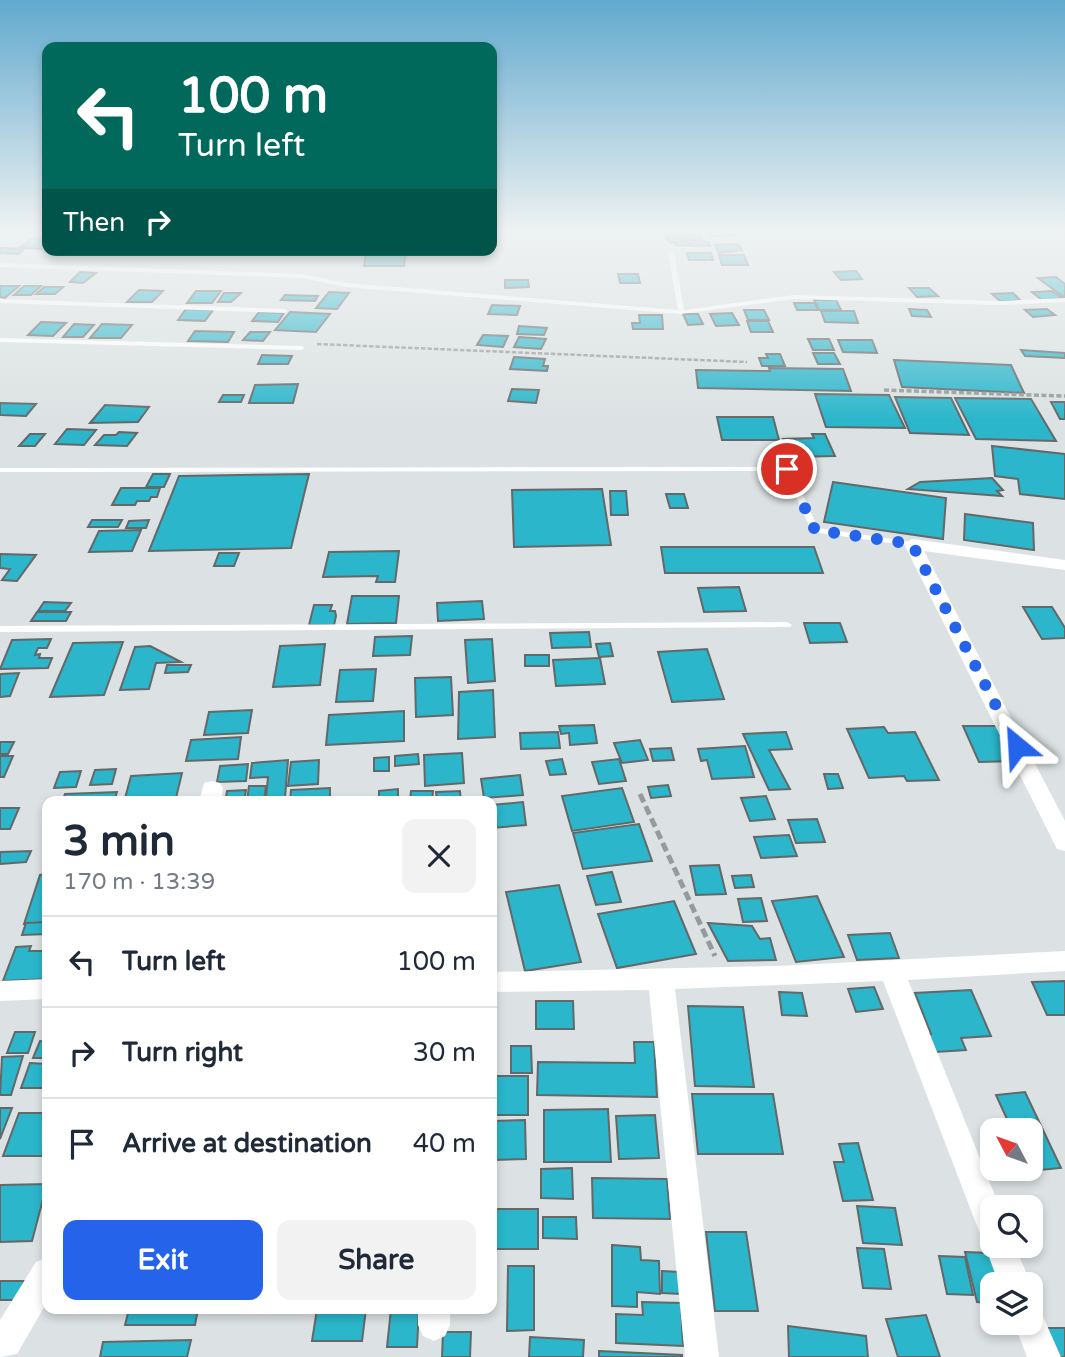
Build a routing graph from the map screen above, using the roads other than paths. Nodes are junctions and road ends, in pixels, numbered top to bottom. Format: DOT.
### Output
graph roads {
  1 [pos="462,294"];
  2 [pos="678,294"];
  3 [pos="1065,300"];
  4 [pos="0,301"];
  5 [pos="285,311"];
  6 [pos="681,312"];
  7 [pos="0,340"];
  8 [pos="302,348"];
  9 [pos="0,470"];
  10 [pos="912,544"];
  11 [pos="1065,565"];
  12 [pos="787,625"];
  13 [pos="0,628"];
  14 [pos="1065,843"];
  15 [pos="1065,961"];
  16 [pos="892,972"];
  17 [pos="661,981"];
  18 [pos="497,982"];
  19 [pos="42,989"];
  20 [pos="0,991"];
  21 [pos="980,1196"];
  22 [pos="42,1281"];
  23 [pos="1035,1335"];
  24 [pos="0,1342"];
  25 [pos="702,1357"];
  26 [pos="1044,1357"];
  1 -- 6 [label="lane"];
  2 -- 6 [label="lane"];
  3 -- 6 [label="lane"];
  4 -- 5 [label="lane"];
  7 -- 8 [label="lane"];
  9 -- 10 [label="lane"];
  10 -- 11 [label="street"];
  10 -- 14 [label="street"];
  12 -- 13 [label="lane"];
  15 -- 16 [label="street"];
  16 -- 17 [label="street"];
  16 -- 21 [label="street"];
  17 -- 18 [label="street"];
  17 -- 25 [label="street"];
  19 -- 20 [label="street"];
  22 -- 24 [label="street"];
  23 -- 26 [label="street"];
}
